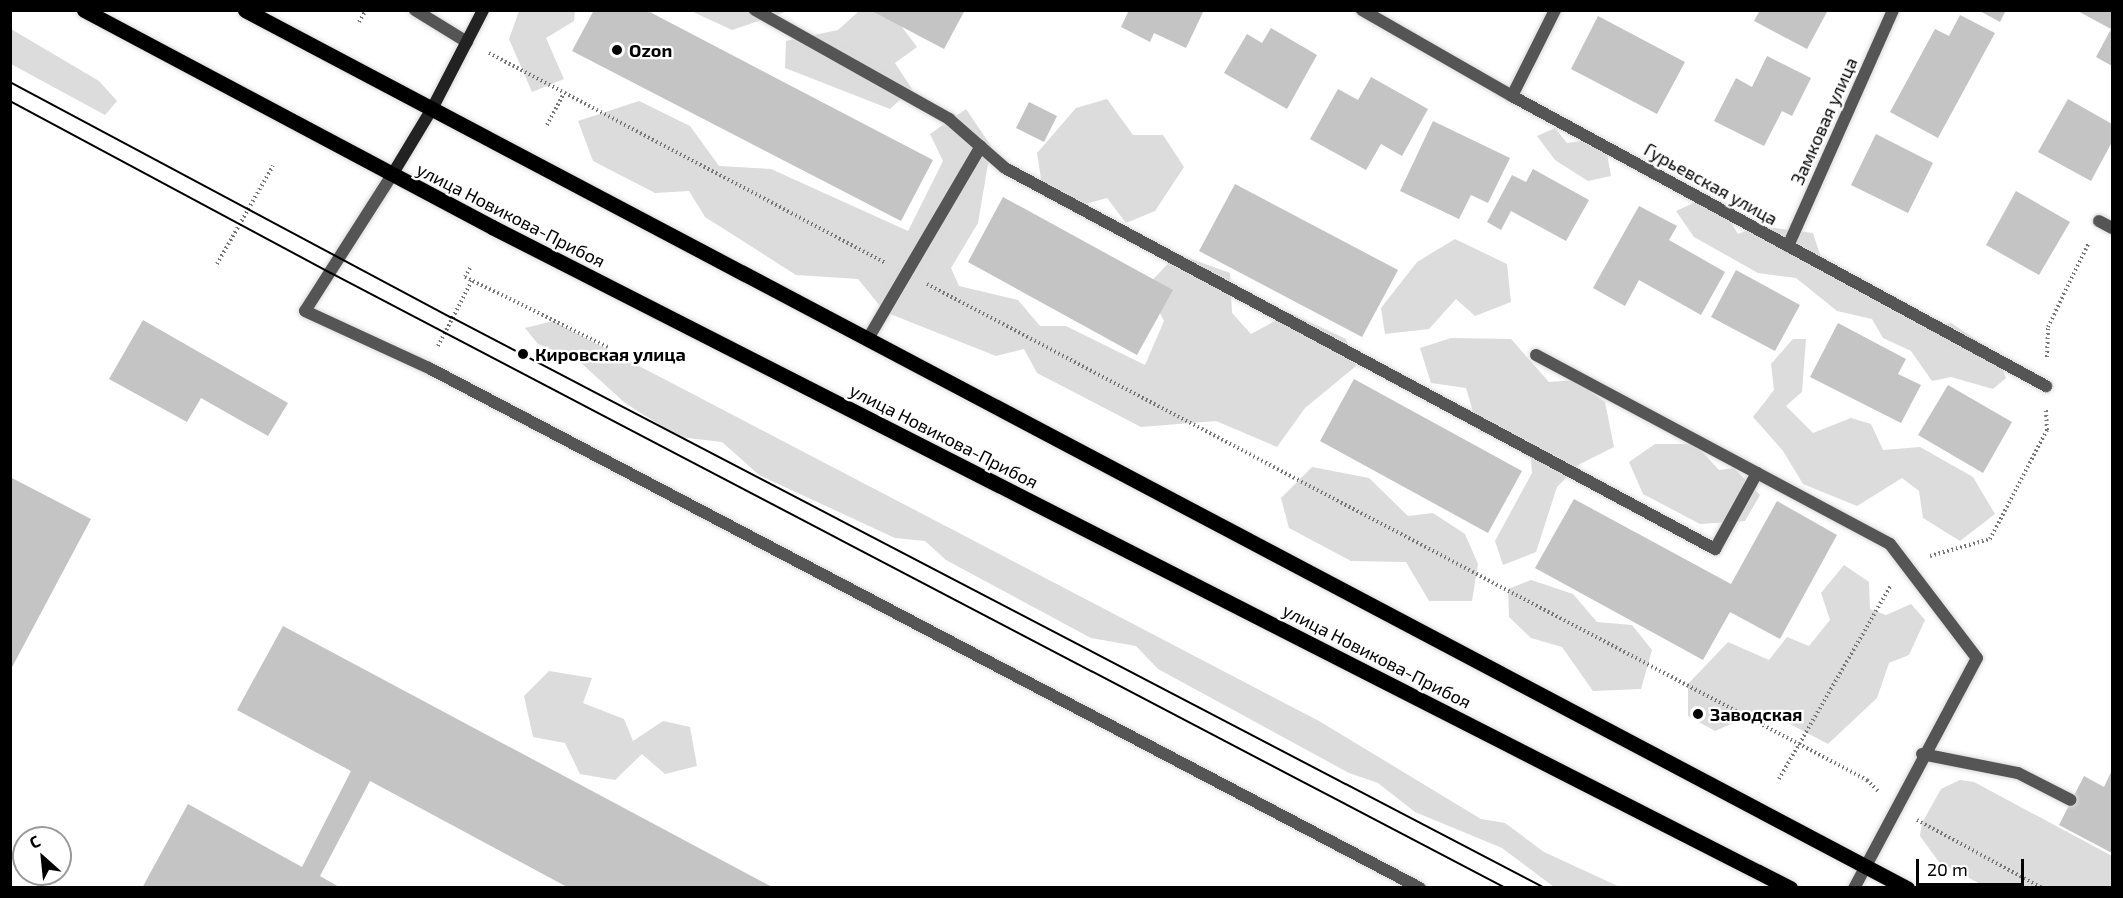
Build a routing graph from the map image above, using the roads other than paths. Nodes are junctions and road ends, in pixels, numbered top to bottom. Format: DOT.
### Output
graph roads {
  1 [pos="84,10"];
  2 [pos="245,10"];
  3 [pos="416,10"];
  4 [pos="483,10"];
  5 [pos="755,10"];
  6 [pos="1362,10"];
  7 [pos="1555,10"];
  8 [pos="1893,10"];
  9 [pos="467,42"];
  10 [pos="1512,96"];
  11 [pos="433,107"];
  12 [pos="981,146"];
  13 [pos="392,175"];
  14 [pos="2099,221"];
  15 [pos="2112,228"];
  16 [pos="1788,246"];
  17 [pos="869,337"];
  18 [pos="1536,356"];
  19 [pos="2046,386"];
  20 [pos="1757,473"];
  21 [pos="1922,754"];
  22 [pos="2071,800"];
  23 [pos="1865,865"];
  24 [pos="1420,888"];
  25 [pos="1790,888"];
  26 [pos="1854,888"];
  27 [pos="1907,888"];
  1 -- 13 [label="main road, улица Новикова-Прибоя"];
  2 -- 11 [label="main road"];
  3 -- 9 [label="street"];
  4 -- 9 [label="street"];
  5 -- 12 [label="street"];
  6 -- 10 [label="street, Гурьевская улица"];
  7 -- 10 [label="street"];
  8 -- 16 [label="street, Замковая улица"];
  9 -- 11 [label="street"];
  10 -- 16 [label="street, Гурьевская улица"];
  11 -- 13 [label="street"];
  11 -- 17 [label="main road"];
  12 -- 17 [label="street"];
  12 -- 20 [label="street"];
  13 -- 24 [label="street"];
  13 -- 25 [label="main road, улица Новикова-Прибоя"];
  14 -- 15 [label="street"];
  16 -- 19 [label="street, Гурьевская улица"];
  17 -- 23 [label="main road"];
  18 -- 20 [label="street"];
  20 -- 21 [label="street"];
  21 -- 22 [label="street"];
  21 -- 23 [label="street"];
  23 -- 26 [label="street"];
  23 -- 27 [label="main road"];
}
